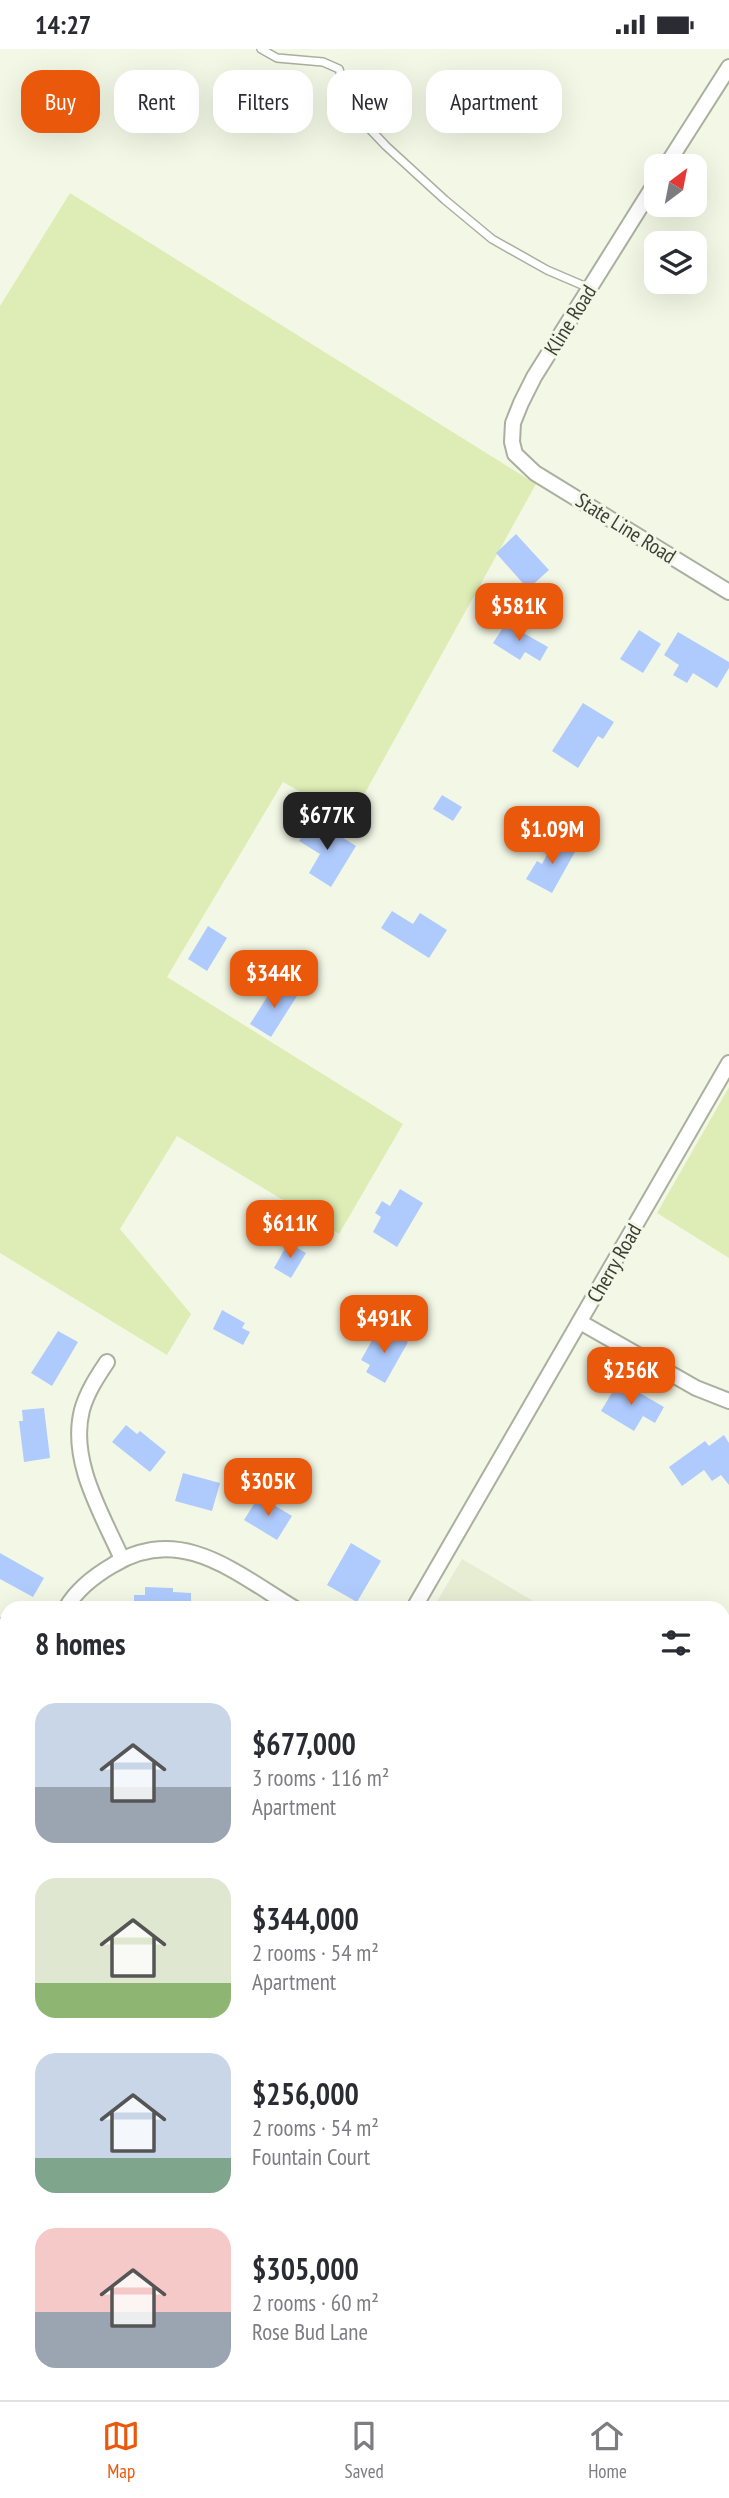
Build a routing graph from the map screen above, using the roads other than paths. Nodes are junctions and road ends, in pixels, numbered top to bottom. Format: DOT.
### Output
graph roads {
  1 [pos="261,49"];
  2 [pos="729,67"];
  3 [pos="674,154"];
  4 [pos="644,202"];
  5 [pos="590,288"];
  6 [pos="524,463"];
  7 [pos="729,592"];
  8 [pos="729,1063"];
  9 [pos="580,1322"];
  10 [pos="107,1362"];
  11 [pos="729,1401"];
  12 [pos="122,1559"];
  13 [pos="72,1601"];
  14 [pos="283,1601"];
  15 [pos="418,1601"];
  1 -- 5 [label="lane"];
  2 -- 3 [label="street"];
  4 -- 5 [label="street, Kline Road"];
  5 -- 6 [label="street, Kline Road"];
  6 -- 7 [label="street, State Line Road"];
  8 -- 9 [label="street, Cherry Road"];
  9 -- 11 [label="street"];
  9 -- 15 [label="street, Cherry Road"];
  10 -- 12 [label="street"];
  12 -- 13 [label="street"];
  12 -- 14 [label="street"];
}
